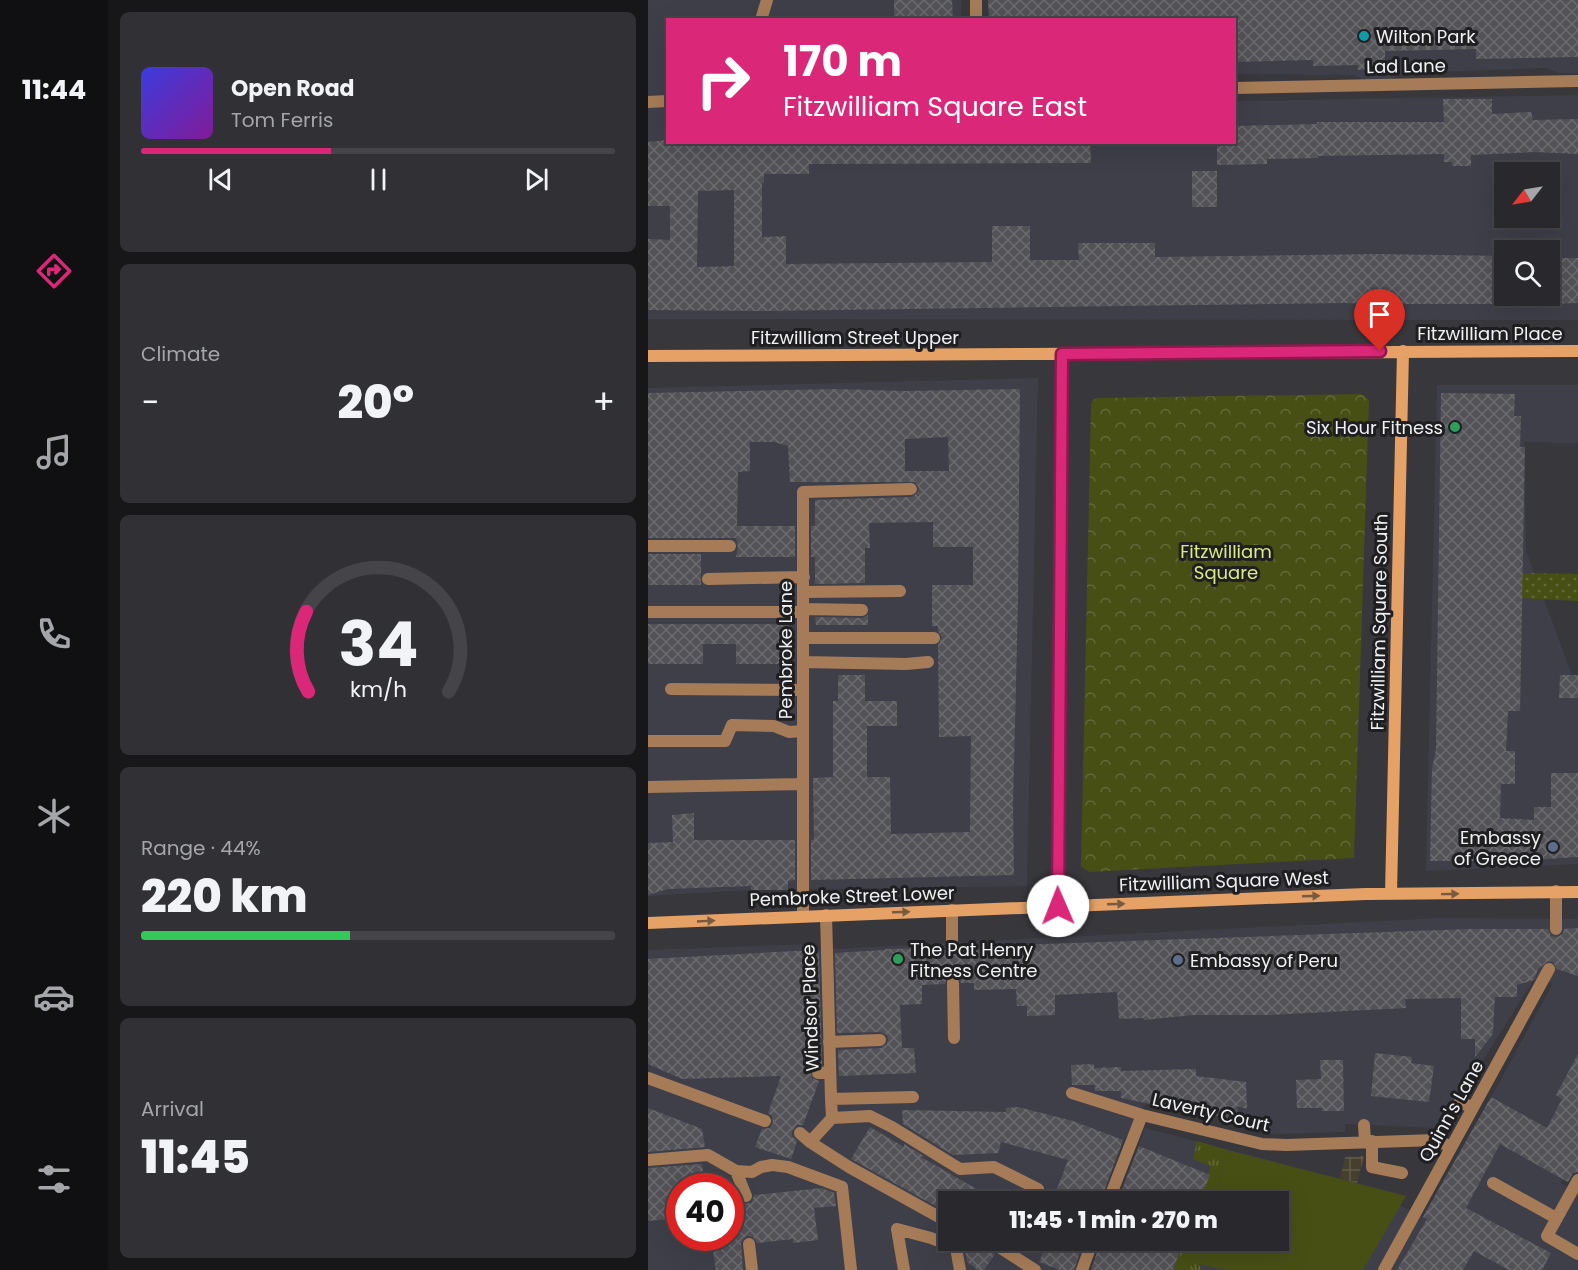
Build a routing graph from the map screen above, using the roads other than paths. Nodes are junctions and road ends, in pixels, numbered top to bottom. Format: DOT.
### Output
graph roads {
  1 [pos="767,0"];
  2 [pos="976,0"];
  3 [pos="762,18"];
  4 [pos="976,18"];
  5 [pos="1578,81"];
  6 [pos="1236,88"];
  7 [pos="666,101"];
  8 [pos="648,102"];
  9 [pos="1403,351"];
  10 [pos="1578,351"];
  11 [pos="1062,354"];
  12 [pos="648,356"];
  13 [pos="911,489"];
  14 [pos="648,546"];
  15 [pos="730,546"];
  16 [pos="804,577"];
  17 [pos="708,579"];
  18 [pos="900,591"];
  19 [pos="803,592"];
  20 [pos="862,610"];
  21 [pos="803,611"];
  22 [pos="648,612"];
  23 [pos="934,638"];
  24 [pos="804,639"];
  25 [pos="803,662"];
  26 [pos="928,662"];
  27 [pos="671,689"];
  28 [pos="803,690"];
  29 [pos="803,731"];
  30 [pos="648,741"];
  31 [pos="803,784"];
  32 [pos="648,788"];
  33 [pos="1556,891"];
  34 [pos="1578,892"];
  35 [pos="1391,894"];
  36 [pos="1058,906"];
  37 [pos="952,910"];
  38 [pos="826,915"];
  39 [pos="803,916"];
  40 [pos="648,923"];
  41 [pos="1556,929"];
  42 [pos="952,947"];
  43 [pos="1549,969"];
  44 [pos="953,983"];
  45 [pos="954,1038"];
  46 [pos="880,1040"];
  47 [pos="829,1042"];
  48 [pos="648,1078"];
  49 [pos="1109,1091"];
  50 [pos="1079,1092"];
  51 [pos="913,1097"];
  52 [pos="831,1100"];
  53 [pos="1460,1102"];
  54 [pos="1110,1105"];
  55 [pos="1473,1108"];
  56 [pos="1142,1115"];
  57 [pos="832,1118"];
  58 [pos="765,1122"];
  59 [pos="1364,1125"];
  60 [pos="1263,1129"];
  61 [pos="800,1133"];
  62 [pos="1369,1141"];
  63 [pos="810,1142"];
  64 [pos="1262,1144"];
  65 [pos="1451,1147"];
  66 [pos="648,1160"];
  67 [pos="736,1171"];
  68 [pos="1402,1173"];
  69 [pos="1493,1183"];
  70 [pos="1575,1185"];
  71 [pos="1038,1189"];
  72 [pos="1112,1191"];
  73 [pos="746,1196"];
  74 [pos="938,1216"];
  75 [pos="1556,1218"];
  76 [pos="749,1244"];
  77 [pos="1005,1251"];
  78 [pos="1089,1251"];
  79 [pos="1578,1254"];
  80 [pos="752,1270"];
  81 [pos="851,1270"];
  82 [pos="904,1270"];
  83 [pos="960,1270"];
  84 [pos="1035,1270"];
  85 [pos="1082,1270"];
  86 [pos="1384,1270"];
  1 -- 3 [label="street"];
  2 -- 4 [label="street"];
  5 -- 6 [label="street, Lad Lane"];
  7 -- 8 [label="street"];
  9 -- 10 [label="street, Fitzwilliam Place"];
  9 -- 11 [label="street, Fitzwilliam Place"];
  9 -- 35 [label="street, Fitzwilliam Square South"];
  11 -- 12 [label="street, Fitzwilliam Street Upper"];
  11 -- 36 [label="street"];
  13 -- 16 [label="street, Pembroke Lane"];
  14 -- 15 [label="street"];
  16 -- 17 [label="street"];
  16 -- 19 [label="street, Pembroke Lane"];
  18 -- 19 [label="street"];
  19 -- 21 [label="street, Pembroke Lane"];
  20 -- 21 [label="street"];
  21 -- 22 [label="street"];
  21 -- 24 [label="street, Pembroke Lane"];
  23 -- 24 [label="street"];
  24 -- 25 [label="street, Pembroke Lane"];
  25 -- 26 [label="street"];
  25 -- 28 [label="street, Pembroke Lane"];
  27 -- 28 [label="street"];
  28 -- 29 [label="street, Pembroke Lane"];
  29 -- 30 [label="street"];
  29 -- 31 [label="street, Pembroke Lane"];
  31 -- 32 [label="street"];
  31 -- 39 [label="street, Pembroke Lane"];
  33 -- 34 [label="street, Fitzwilliam Square West"];
  35 -- 33 [label="street, Fitzwilliam Square West, one-way"];
  33 -- 41 [label="street"];
  36 -- 35 [label="street, Fitzwilliam Square West, one-way"];
  36 -- 37 [label="street, Pembroke Street Lower"];
  38 -- 37 [label="street, Pembroke Street Lower, one-way"];
  37 -- 42 [label="street"];
  38 -- 39 [label="street, Pembroke Street Lower"];
  38 -- 47 [label="street, Windsor Place"];
  40 -- 39 [label="street, Pembroke Street Lower, one-way"];
  43 -- 55 [label="street, Quinn's Lane"];
  44 -- 45 [label="street"];
  46 -- 47 [label="street"];
  47 -- 52 [label="street, Windsor Place"];
  48 -- 58 [label="street"];
  49 -- 54 [label="street"];
  50 -- 54 [label="street, Laverty Court"];
  51 -- 52 [label="street"];
  52 -- 57 [label="street, Windsor Place"];
  53 -- 55 [label="street"];
  54 -- 56 [label="street, Laverty Court"];
  55 -- 65 [label="street, Quinn's Lane"];
  56 -- 64 [label="street, Laverty Court"];
  56 -- 72 [label="street"];
  57 -- 63 [label="street"];
  57 -- 71 [label="street"];
  59 -- 62 [label="street"];
  60 -- 64 [label="street"];
  61 -- 63 [label="street"];
  62 -- 64 [label="street, Laverty Court"];
  62 -- 65 [label="street, Laverty Court"];
  62 -- 68 [label="street"];
  63 -- 74 [label="street"];
  65 -- 86 [label="street, Quinn's Lane"];
  66 -- 67 [label="street"];
  67 -- 73 [label="street"];
  67 -- 81 [label="street"];
  69 -- 75 [label="street"];
  70 -- 75 [label="street"];
  75 -- 79 [label="street"];
  76 -- 80 [label="street"];
  77 -- 84 [label="street"];
  78 -- 85 [label="street"];
  82 -- 83 [label="street"];
}
